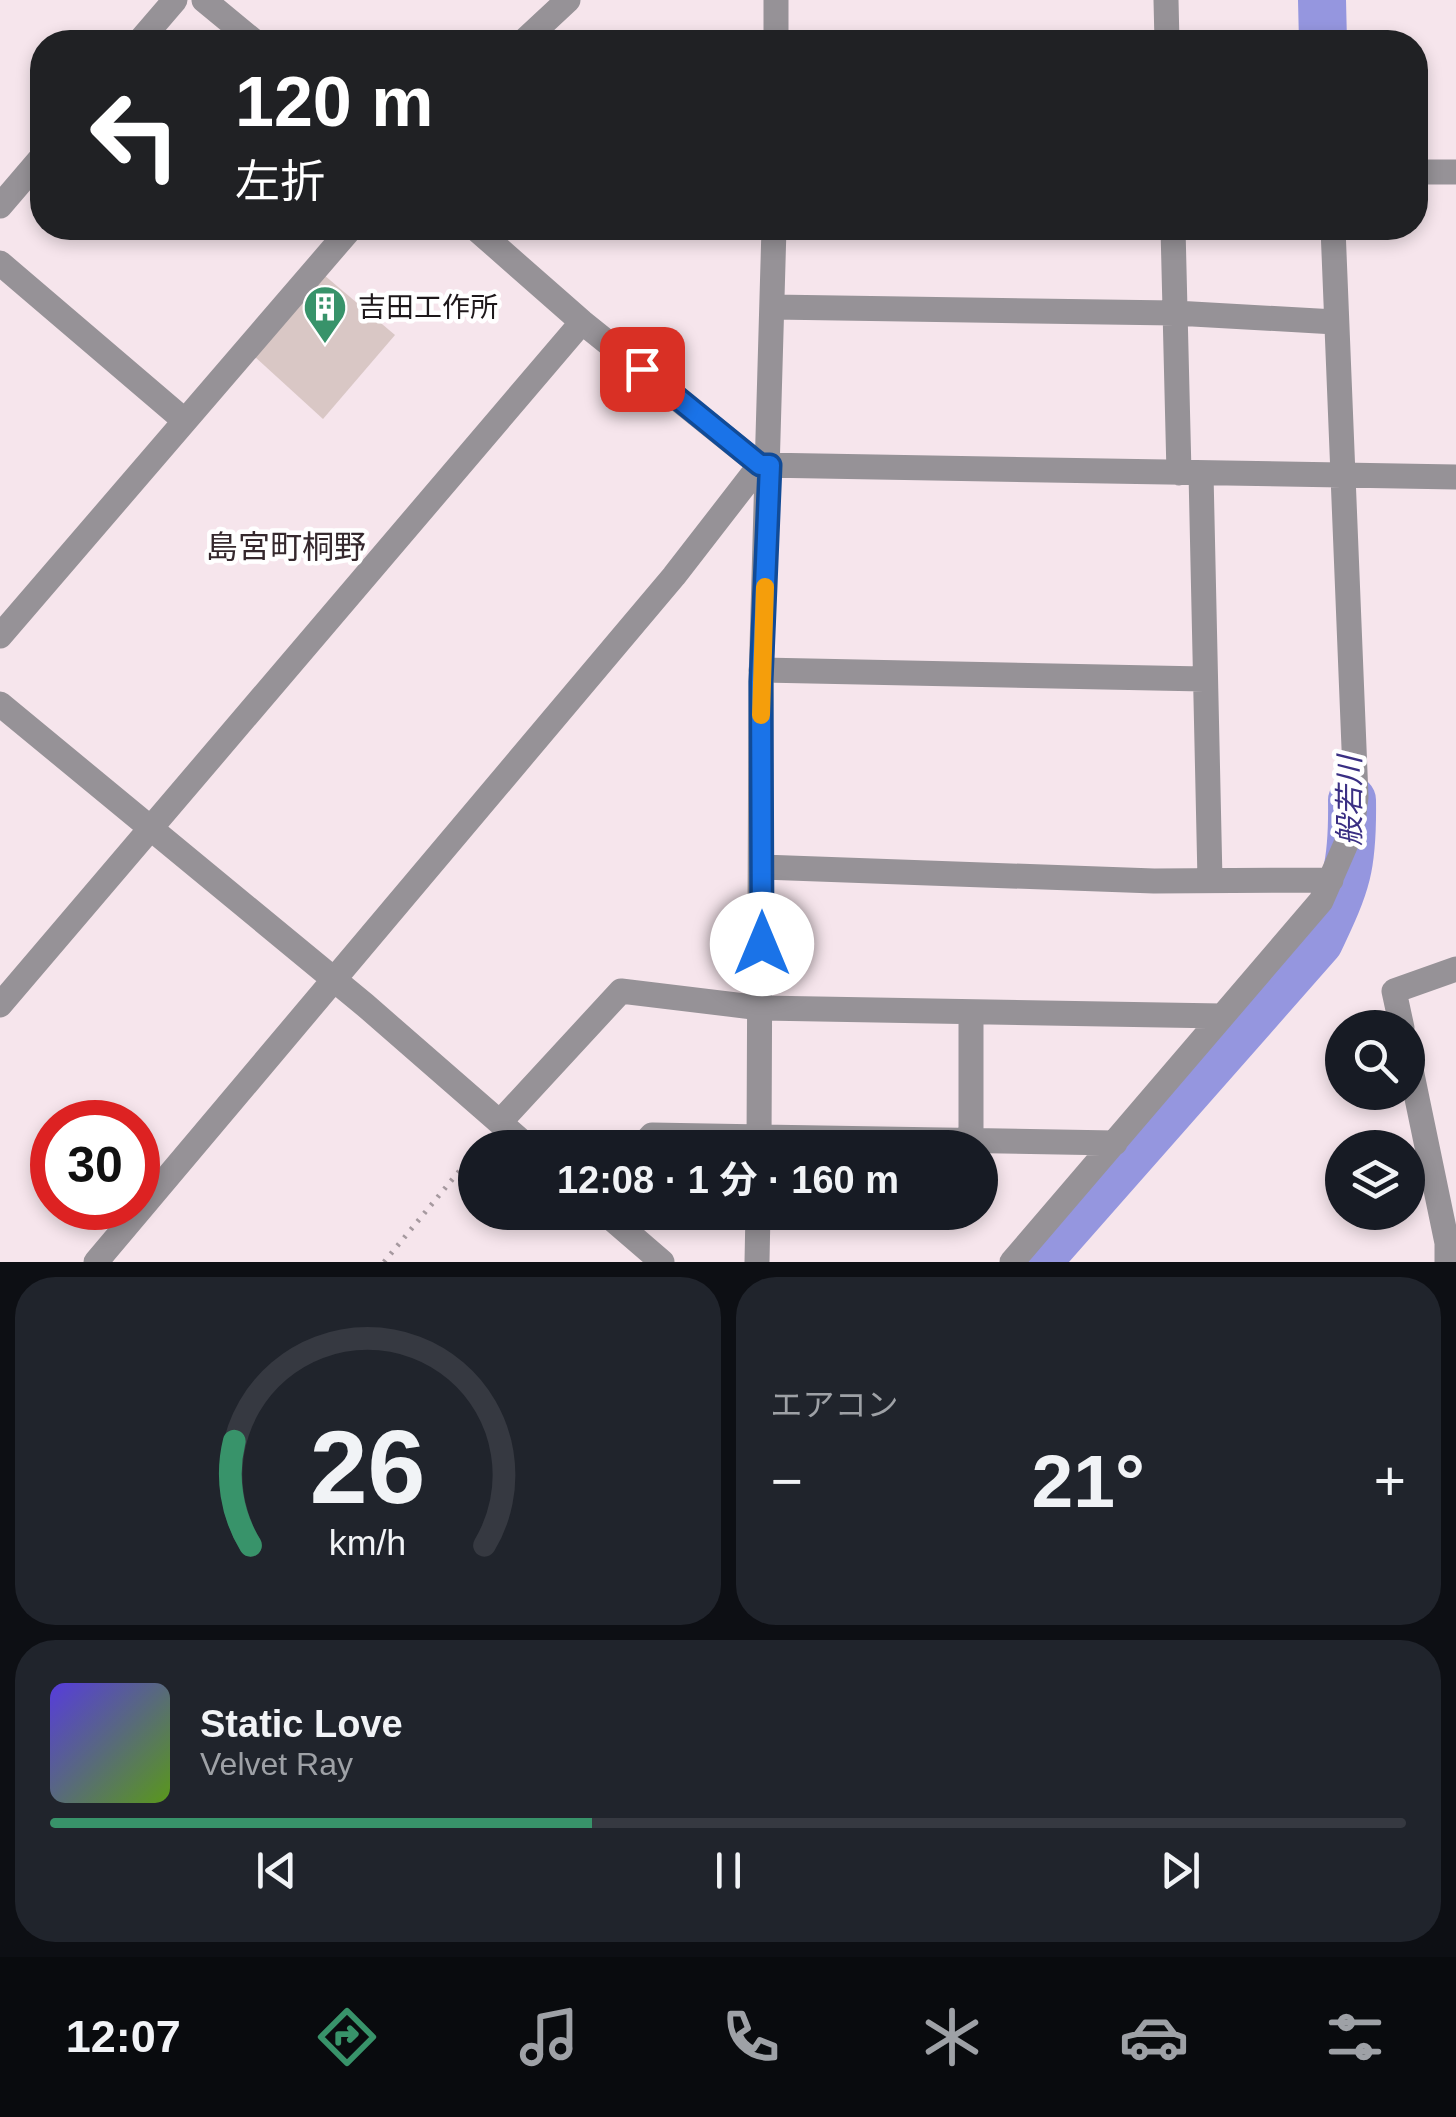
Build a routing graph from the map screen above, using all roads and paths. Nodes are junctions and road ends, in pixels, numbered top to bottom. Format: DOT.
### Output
graph roads {
  1 [pos="175,0"];
  2 [pos="204,0"];
  3 [pos="568,0"];
  4 [pos="776,0"];
  5 [pos="1166,0"];
  6 [pos="149,30"];
  7 [pos="240,30"];
  8 [pos="536,30"];
  9 [pos="776,30"];
  10 [pos="1167,30"];
  11 [pos="30,171"];
  12 [pos="1428,172"];
  13 [pos="1456,172"];
  14 [pos="0,206"];
  15 [pos="341,240"];
  16 [pos="489,240"];
  17 [pos="774,240"];
  18 [pos="1173,240"];
  19 [pos="1333,240"];
  20 [pos="0,263"];
  21 [pos="772,307"];
  22 [pos="1176,313"];
  23 [pos="582,322"];
  24 [pos="1334,322"];
  25 [pos="185,421"];
  26 [pos="765,465"];
  27 [pos="1190,473"];
  28 [pos="1342,476"];
  29 [pos="1456,477"];
  30 [pos="0,636"];
  31 [pos="761,670"];
  32 [pos="1204,679"];
  33 [pos="0,704"];
  34 [pos="151,830"];
  35 [pos="762,867"];
  36 [pos="1210,880"];
  37 [pos="1331,880"];
  38 [pos="1456,969"];
  39 [pos="334,980"];
  40 [pos="0,1006"];
  41 [pos="761,1008"];
  42 [pos="1398,1010"];
  43 [pos="971,1014"];
  44 [pos="1222,1016"];
  45 [pos="1419,1110"];
  46 [pos="500,1122"];
  47 [pos="509,1130"];
  48 [pos="759,1130"];
  49 [pos="971,1130"];
  50 [pos="998,1141"];
  51 [pos="1115,1143"];
  52 [pos="458,1173"];
  53 [pos="625,1230"];
  54 [pos="757,1230"];
  55 [pos="96,1262"];
  56 [pos="384,1262"];
  57 [pos="662,1262"];
  58 [pos="756,1262"];
  59 [pos="1012,1262"];
  60 [pos="1447,1262"];
  1 -- 6 [label="street"];
  2 -- 7 [label="street"];
  3 -- 8 [label="street"];
  4 -- 9 [label="street"];
  5 -- 10 [label="street"];
  11 -- 14 [label="street"];
  12 -- 13 [label="street"];
  15 -- 25 [label="street"];
  16 -- 23 [label="street"];
  17 -- 21 [label="street"];
  18 -- 22 [label="street"];
  19 -- 24 [label="street"];
  20 -- 25 [label="street"];
  21 -- 22 [label="street"];
  21 -- 26 [label="street"];
  22 -- 24 [label="street"];
  22 -- 27 [label="street"];
  23 -- 26 [label="street"];
  23 -- 34 [label="street"];
  24 -- 28 [label="street"];
  25 -- 30 [label="street"];
  26 -- 27 [label="street"];
  26 -- 31 [label="street"];
  26 -- 39 [label="street"];
  27 -- 28 [label="street"];
  27 -- 32 [label="street"];
  28 -- 29 [label="street"];
  28 -- 37 [label="street"];
  31 -- 32 [label="street"];
  31 -- 35 [label="street"];
  32 -- 36 [label="street"];
  33 -- 34 [label="street"];
  34 -- 39 [label="street"];
  34 -- 40 [label="street"];
  35 -- 36 [label="street"];
  35 -- 41 [label="street"];
  36 -- 37 [label="street"];
  37 -- 44 [label="street"];
  38 -- 42 [label="street"];
  39 -- 46 [label="street"];
  39 -- 55 [label="street"];
  41 -- 43 [label="street"];
  41 -- 46 [label="street"];
  41 -- 48 [label="street"];
  43 -- 44 [label="street"];
  43 -- 49 [label="street"];
  44 -- 51 [label="street"];
  45 -- 60 [label="street"];
  46 -- 47 [label="street"];
  50 -- 51 [label="street"];
  51 -- 59 [label="street"];
  52 -- 56 [label="path"];
  53 -- 57 [label="street"];
  54 -- 58 [label="street"];
}
